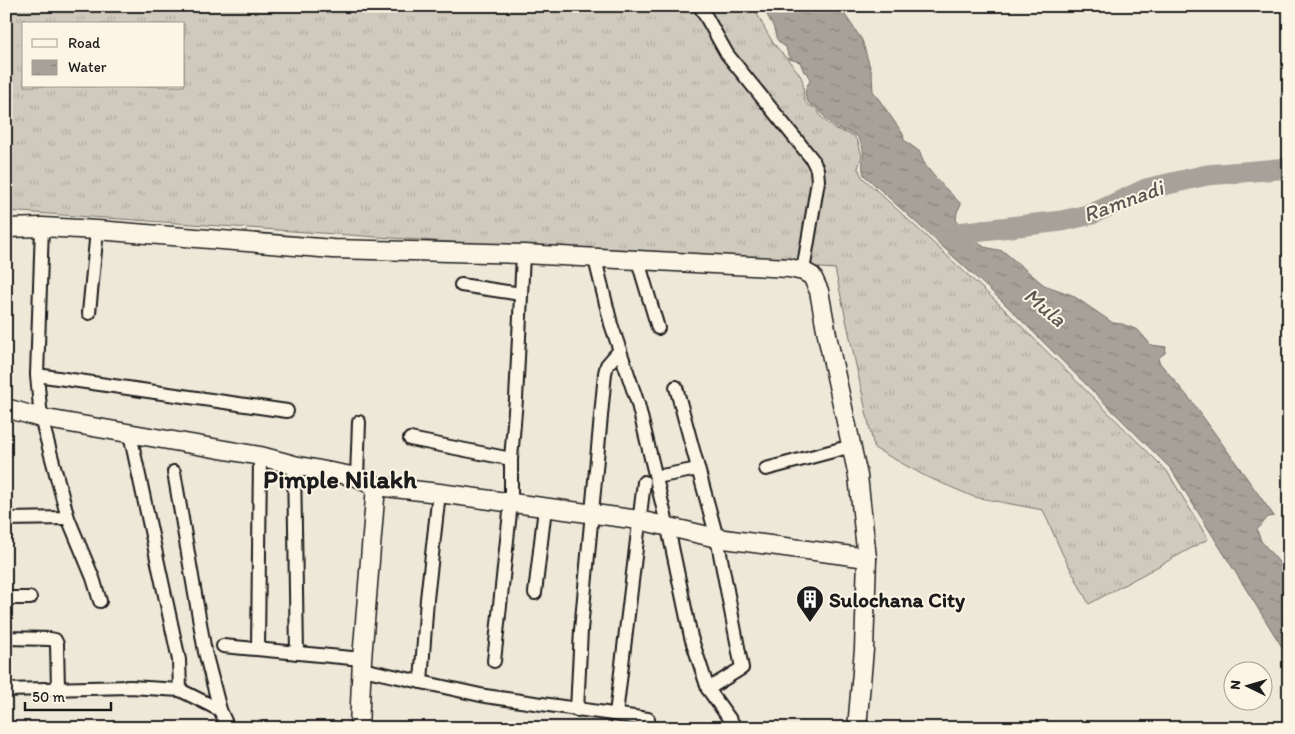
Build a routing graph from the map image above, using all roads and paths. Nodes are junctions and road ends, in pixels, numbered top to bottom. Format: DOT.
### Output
graph roads {
  1 [pos="700,6"];
  2 [pos="42,227"];
  3 [pos="6,228"];
  4 [pos="97,230"];
  5 [pos="523,254"];
  6 [pos="595,259"];
  7 [pos="638,261"];
  8 [pos="803,271"];
  9 [pos="460,286"];
  10 [pos="521,294"];
  11 [pos="89,313"];
  12 [pos="658,328"];
  13 [pos="620,350"];
  14 [pos="37,375"];
  15 [pos="676,386"];
  16 [pos="6,408"];
  17 [pos="287,411"];
  18 [pos="41,418"];
  19 [pos="359,422"];
  20 [pos="130,434"];
  21 [pos="410,439"];
  22 [pos="852,446"];
  23 [pos="260,456"];
  24 [pos="511,459"];
  25 [pos="294,465"];
  26 [pos="698,469"];
  27 [pos="766,469"];
  28 [pos="174,472"];
  29 [pos="357,477"];
  30 [pos="650,480"];
  31 [pos="376,486"];
  32 [pos="439,493"];
  33 [pos="511,503"];
  34 [pos="545,508"];
  35 [pos="592,514"];
  36 [pos="68,518"];
  37 [pos="6,519"];
  38 [pos="639,520"];
  39 [pos="668,528"];
  40 [pos="717,538"];
  41 [pos="867,558"];
  42 [pos="536,593"];
  43 [pos="6,598"];
  44 [pos="30,598"];
  45 [pos="100,601"];
  46 [pos="6,638"];
  47 [pos="223,646"];
  48 [pos="258,649"];
  49 [pos="297,653"];
  50 [pos="494,661"];
  51 [pos="362,664"];
  52 [pos="421,682"];
  53 [pos="58,688"];
  54 [pos="708,689"];
  55 [pos="6,690"];
  56 [pos="180,690"];
  57 [pos="220,710"];
  58 [pos="577,710"];
  59 [pos="616,714"];
  60 [pos="228,728"];
  61 [pos="359,728"];
  62 [pos="648,728"];
  63 [pos="736,728"];
  64 [pos="857,728"];
  1 -- 8 [label="street"];
  2 -- 3 [label="street"];
  2 -- 4 [label="street"];
  2 -- 14 [label="street"];
  4 -- 5 [label="street"];
  4 -- 11 [label="street"];
  5 -- 6 [label="street"];
  5 -- 10 [label="street"];
  6 -- 7 [label="street"];
  6 -- 13 [label="street"];
  7 -- 8 [label="street"];
  7 -- 12 [label="street"];
  8 -- 22 [label="street"];
  9 -- 10 [label="street"];
  10 -- 24 [label="street"];
  13 -- 30 [label="street"];
  13 -- 35 [label="street"];
  14 -- 17 [label="street"];
  14 -- 18 [label="street"];
  15 -- 26 [label="street"];
  16 -- 18 [label="street"];
  18 -- 20 [label="street"];
  18 -- 36 [label="street"];
  19 -- 29 [label="street"];
  20 -- 23 [label="street"];
  20 -- 56 [label="street"];
  21 -- 24 [label="street"];
  22 -- 27 [label="street"];
  22 -- 41 [label="street"];
  23 -- 25 [label="street"];
  23 -- 48 [label="street"];
  24 -- 33 [label="street"];
  25 -- 29 [label="street"];
  25 -- 49 [label="street"];
  26 -- 30 [label="street"];
  26 -- 40 [label="street"];
  28 -- 57 [label="street"];
  29 -- 31 [label="street"];
  30 -- 38 [label="street"];
  30 -- 39 [label="street"];
  31 -- 32 [label="street"];
  31 -- 51 [label="street"];
  32 -- 33 [label="street"];
  32 -- 52 [label="street"];
  33 -- 34 [label="street"];
  33 -- 50 [label="street"];
  34 -- 35 [label="street"];
  34 -- 42 [label="street"];
  35 -- 38 [label="street"];
  35 -- 58 [label="street"];
  36 -- 37 [label="street"];
  36 -- 45 [label="street"];
  38 -- 39 [label="street"];
  38 -- 59 [label="street"];
  39 -- 40 [label="street"];
  39 -- 54 [label="street"];
  40 -- 41 [label="street"];
  40 -- 54 [label="street"];
  41 -- 64 [label="street"];
  43 -- 44 [label="street"];
  46 -- 53 [label="street"];
  47 -- 48 [label="street"];
  48 -- 49 [label="street"];
  49 -- 51 [label="street"];
  51 -- 52 [label="street"];
  51 -- 61 [label="street"];
  52 -- 58 [label="street"];
  53 -- 55 [label="street"];
  53 -- 56 [label="street"];
  54 -- 63 [label="street"];
  56 -- 57 [label="street"];
  57 -- 60 [label="street"];
  58 -- 59 [label="street"];
  59 -- 62 [label="street"];
}
